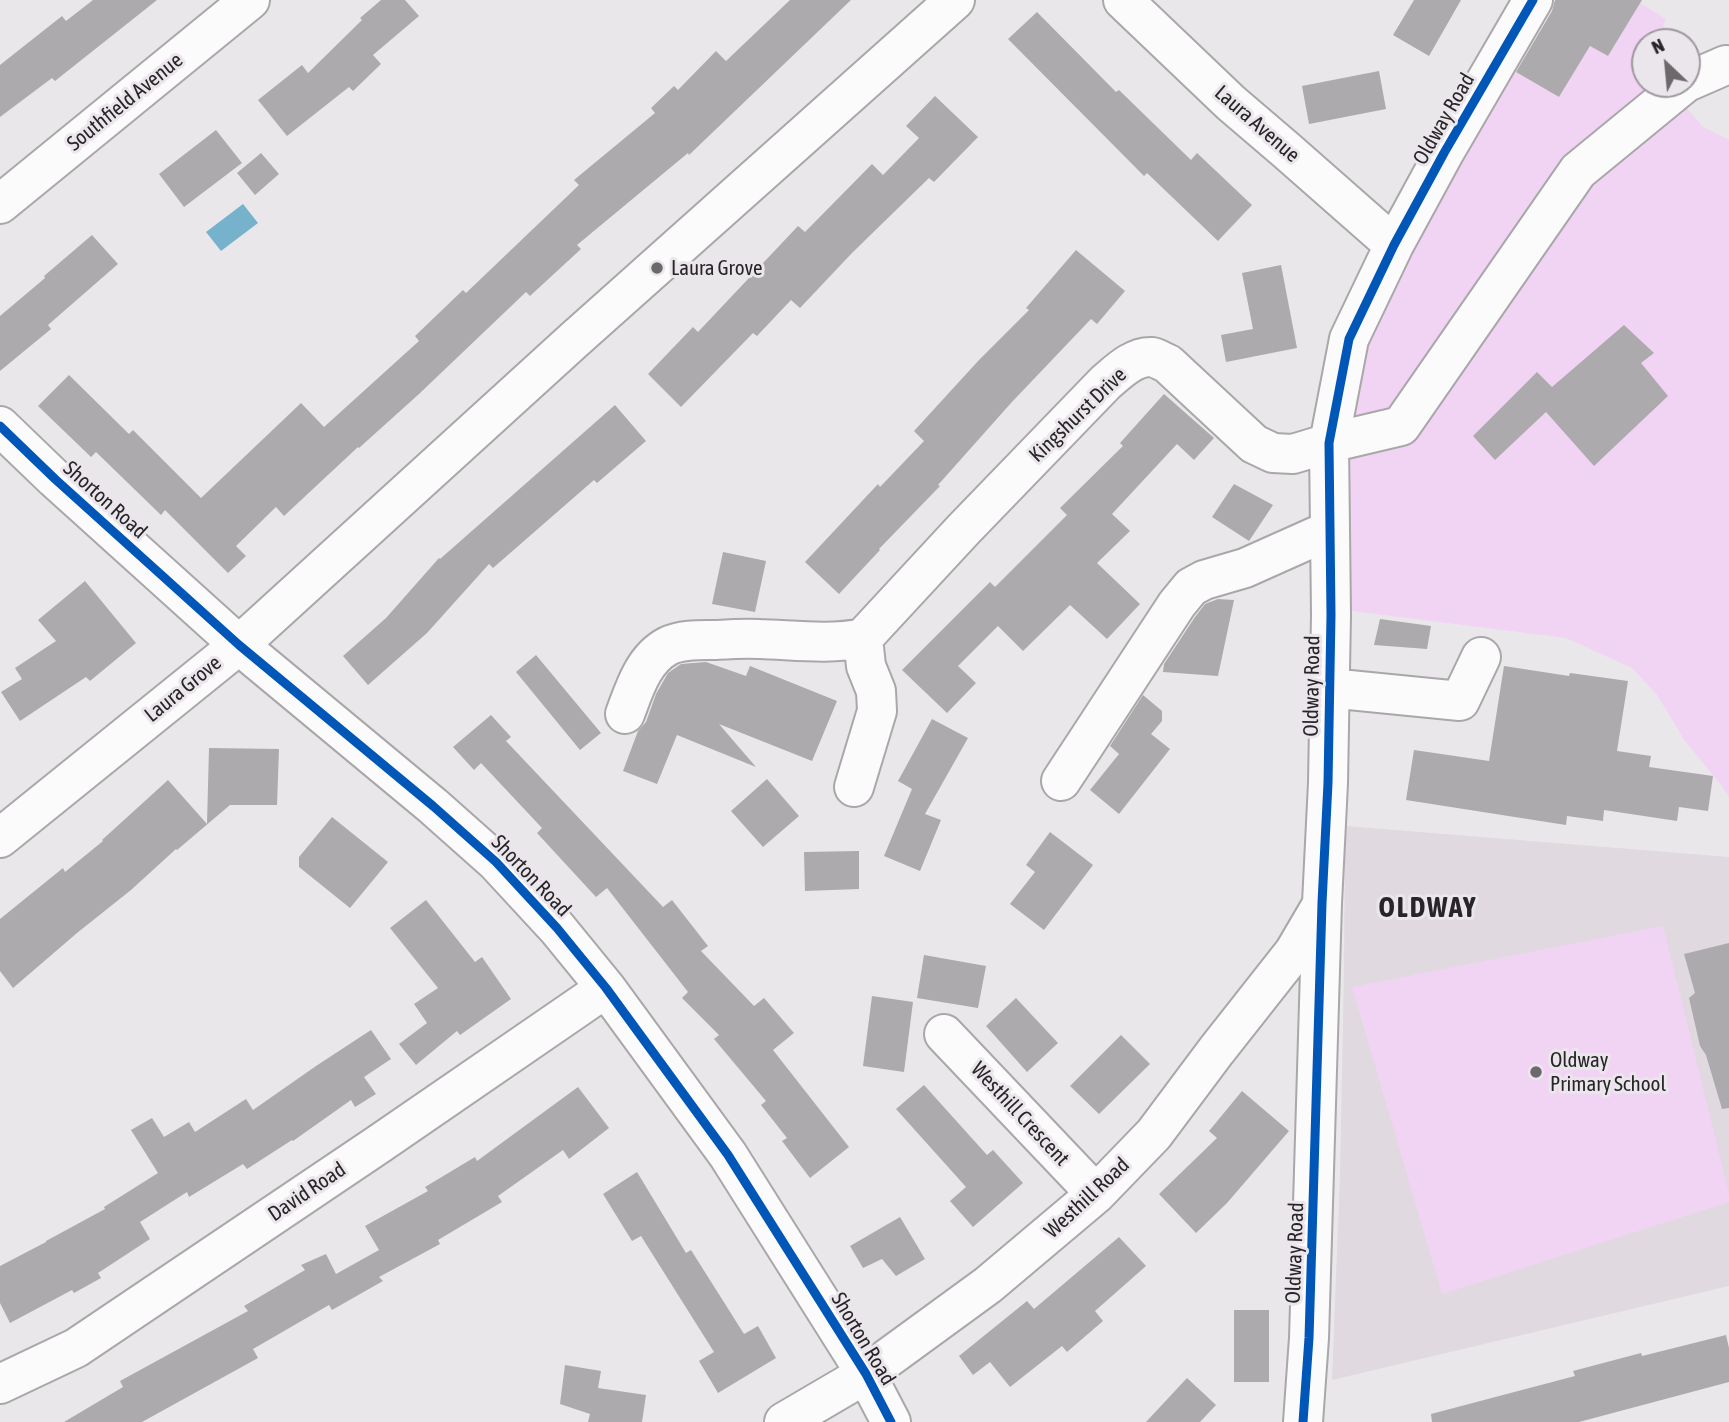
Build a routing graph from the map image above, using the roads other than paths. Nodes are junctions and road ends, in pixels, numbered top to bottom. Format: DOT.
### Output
graph roads {
  1 [pos="250,0"];
  2 [pos="955,0"];
  3 [pos="1123,0"];
  4 [pos="1533,0"];
  5 [pos="1726,65"];
  6 [pos="1701,76"];
  7 [pos="1667,98"];
  8 [pos="0,204"];
  9 [pos="1394,246"];
  10 [pos="0,426"];
  11 [pos="1329,443"];
  12 [pos="1330,530"];
  13 [pos="863,638"];
  14 [pos="239,645"];
  15 [pos="1481,657"];
  16 [pos="1329,688"];
  17 [pos="625,714"];
  18 [pos="1061,781"];
  19 [pos="854,787"];
  20 [pos="0,838"];
  21 [pos="1322,903"];
  22 [pos="606,988"];
  23 [pos="944,1034"];
  24 [pos="1096,1194"];
  25 [pos="866,1374"];
  26 [pos="0,1384"];
  27 [pos="784,1422"];
  28 [pos="891,1422"];
  29 [pos="1303,1422"];
  1 -- 8 [label="street, Southfield Avenue"];
  2 -- 14 [label="street, Laura Grove"];
  3 -- 9 [label="street, Laura Avenue"];
  4 -- 9 [label="street, Oldway Road"];
  5 -- 6 [label="street, Kingshurst Drive"];
  7 -- 11 [label="street, Kingshurst Drive"];
  9 -- 11 [label="street, Oldway Road"];
  10 -- 14 [label="street, Shorton Road"];
  11 -- 12 [label="street, Oldway Road"];
  11 -- 13 [label="street, Kingshurst Drive"];
  12 -- 16 [label="street, Oldway Road"];
  12 -- 18 [label="street"];
  13 -- 17 [label="street"];
  13 -- 19 [label="street"];
  14 -- 20 [label="street, Laura Grove"];
  14 -- 22 [label="street, Shorton Road"];
  15 -- 16 [label="street"];
  16 -- 21 [label="street, Oldway Road"];
  21 -- 24 [label="street, Westhill Road"];
  21 -- 29 [label="street, Oldway Road"];
  22 -- 25 [label="street, Shorton Road"];
  22 -- 26 [label="street, David Road"];
  23 -- 24 [label="street, Westhill Crescent"];
  24 -- 25 [label="street, Westhill Road"];
  25 -- 27 [label="street, Westhill Road"];
  25 -- 28 [label="street, Shorton Road"];
}
